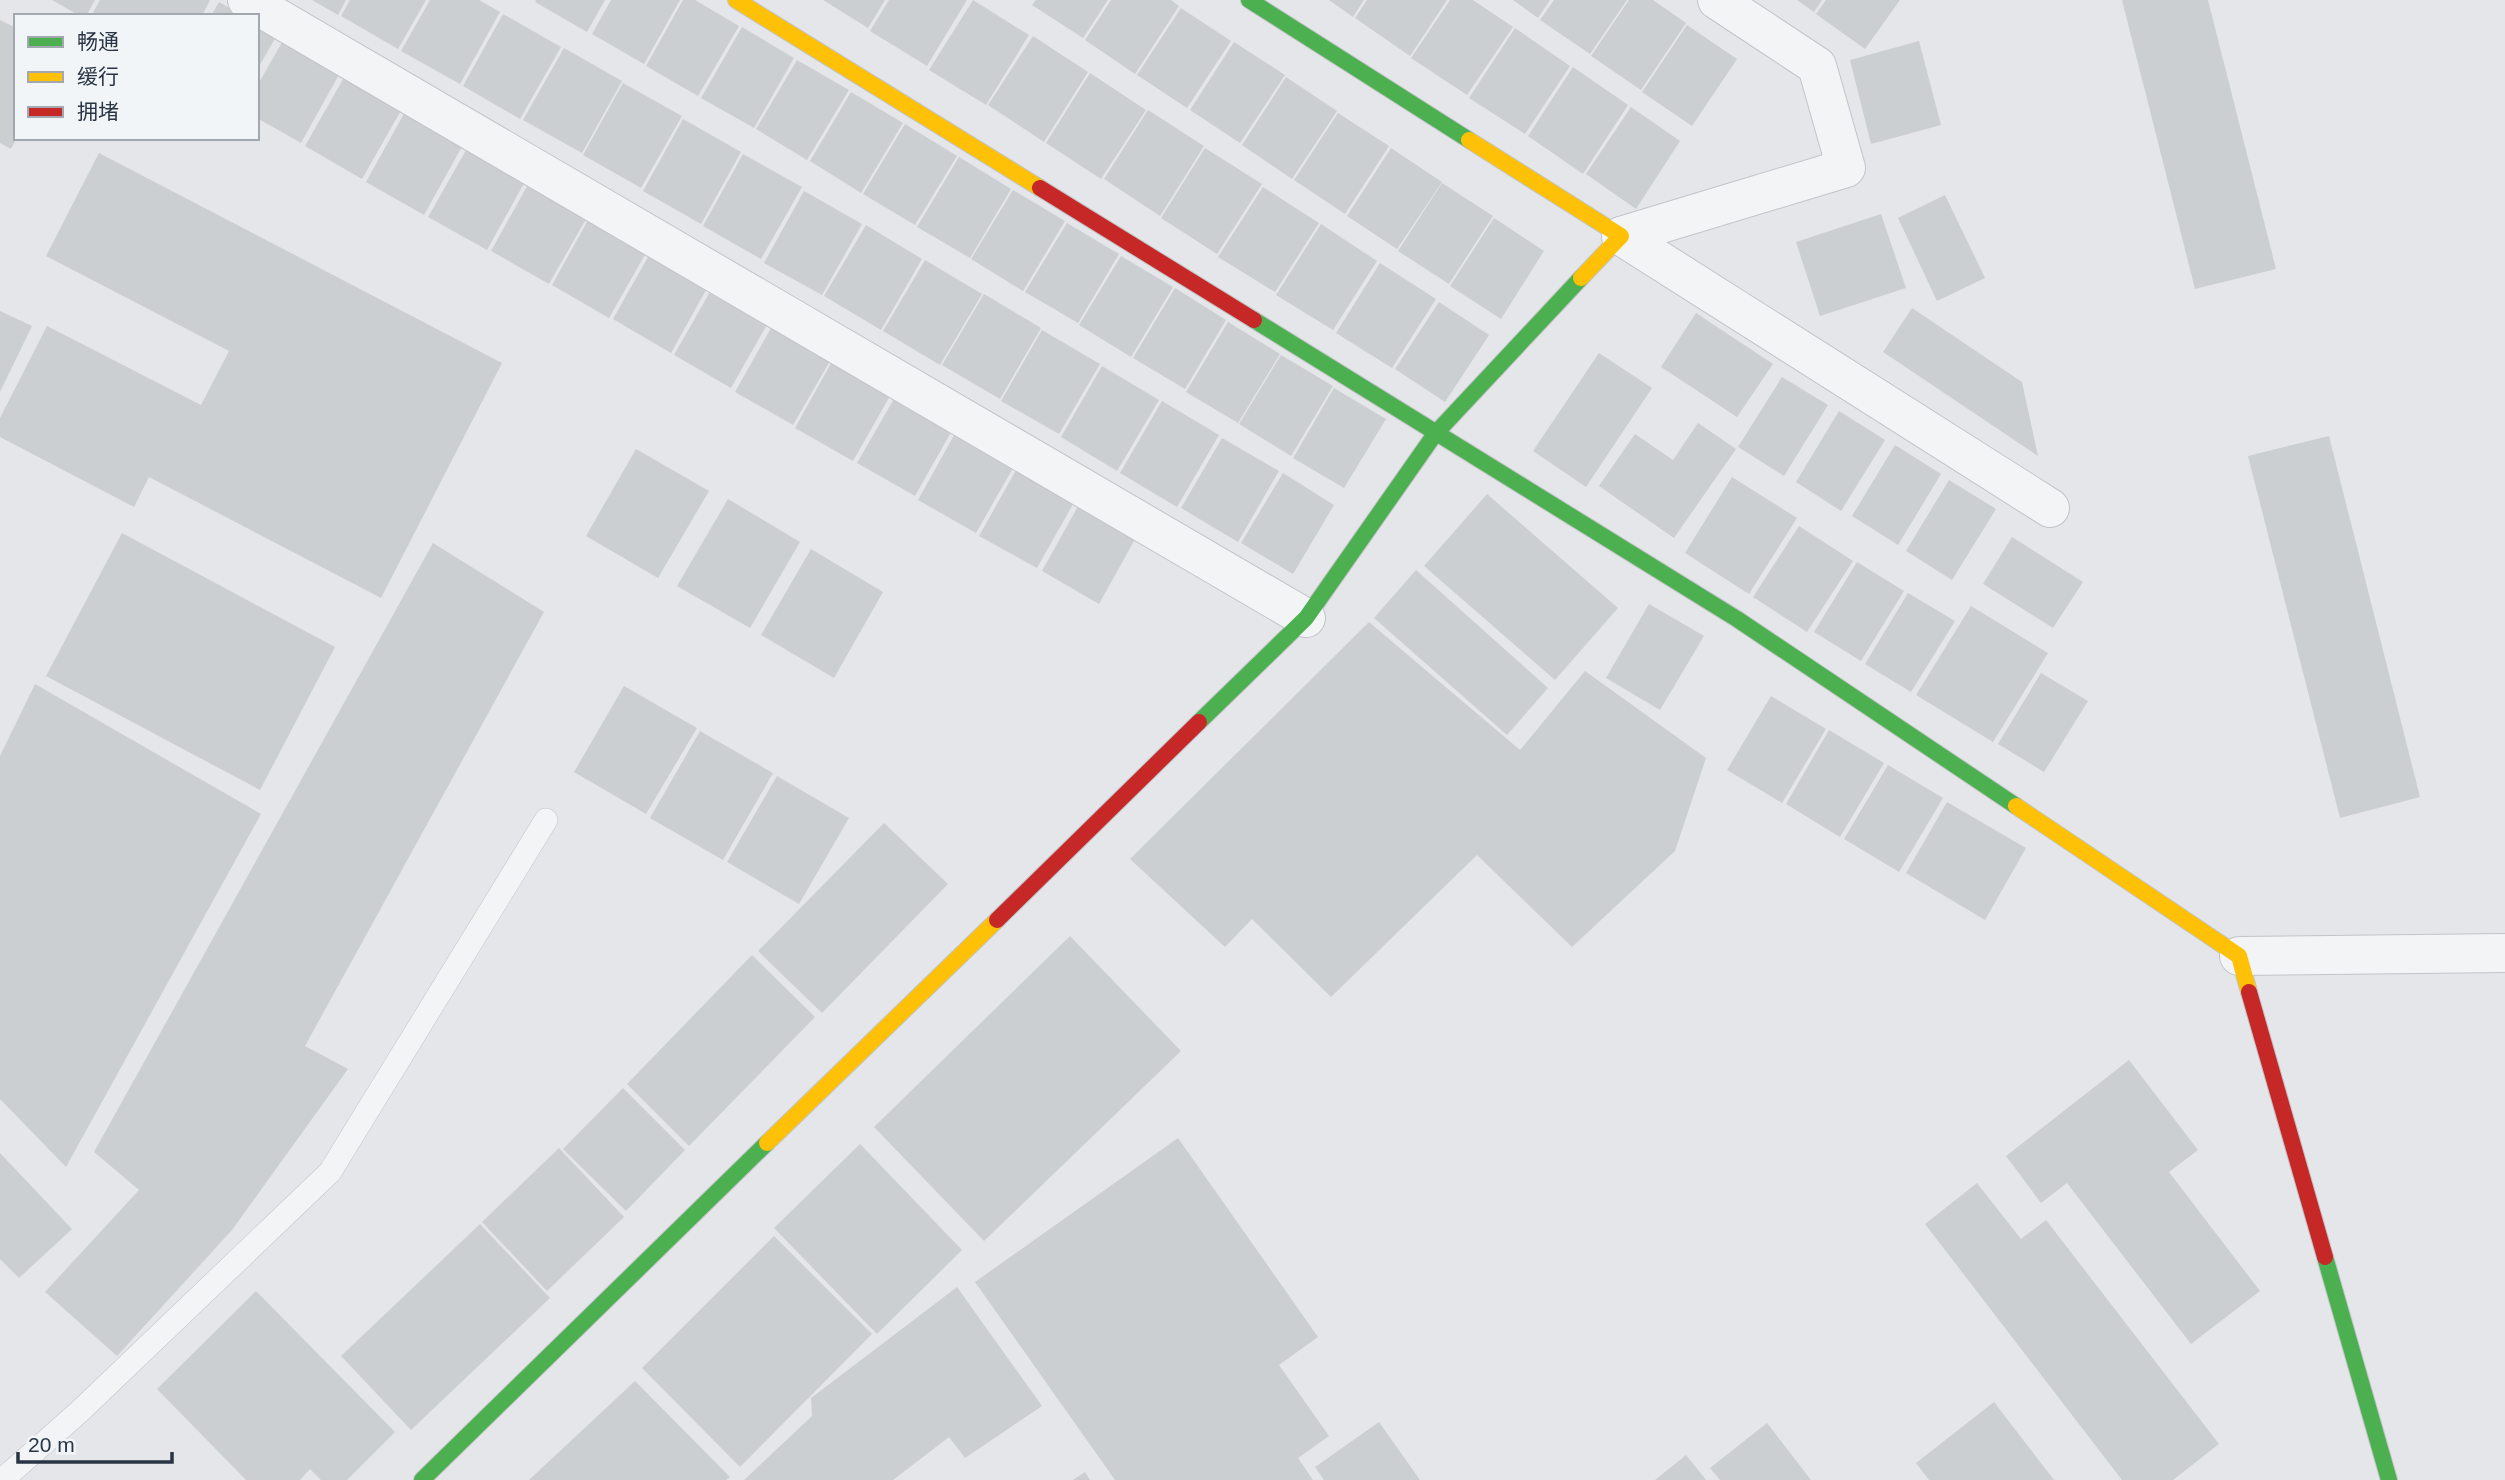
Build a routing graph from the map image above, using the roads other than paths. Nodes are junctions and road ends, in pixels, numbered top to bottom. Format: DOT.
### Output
graph roads {
  1 [pos="247,0"];
  2 [pos="736,0"];
  3 [pos="1249,0"];
  4 [pos="1717,0"];
  5 [pos="1621,236"];
  6 [pos="1435,434"];
  7 [pos="2050,508"];
  8 [pos="1306,618"];
  9 [pos="546,820"];
  10 [pos="2505,953"];
  11 [pos="2239,956"];
  12 [pos="2,1480"];
  13 [pos="422,1480"];
  14 [pos="2389,1480"];
  1 -- 8 [label="street"];
  2 -- 6 [label="street"];
  3 -- 5 [label="street"];
  4 -- 5 [label="street"];
  5 -- 6 [label="street"];
  5 -- 7 [label="street"];
  6 -- 8 [label="street"];
  6 -- 11 [label="street"];
  8 -- 13 [label="street"];
  9 -- 12 [label="lane"];
  10 -- 11 [label="street"];
  11 -- 14 [label="street"];
}
